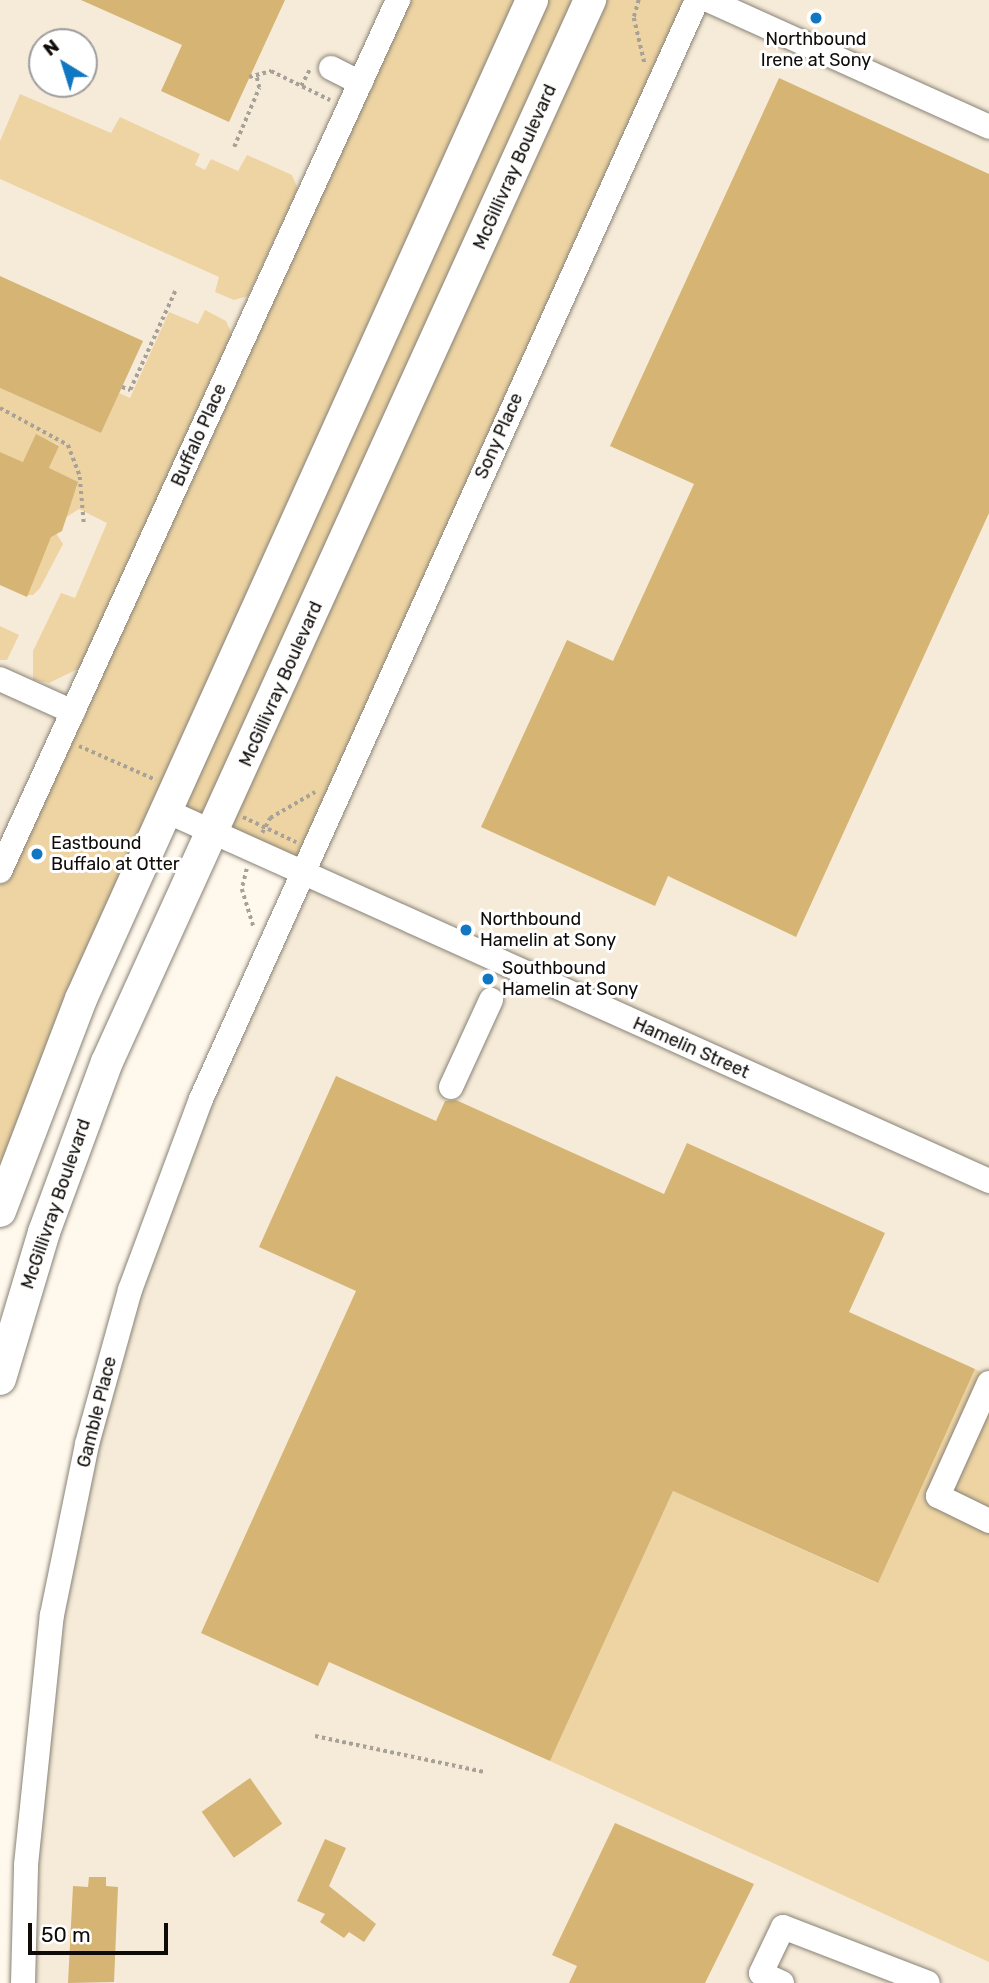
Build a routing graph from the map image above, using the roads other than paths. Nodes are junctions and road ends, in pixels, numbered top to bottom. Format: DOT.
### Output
graph roads {
  1 [pos="398,0"];
  2 [pos="531,0"];
  3 [pos="590,0"];
  4 [pos="697,0"];
  5 [pos="708,0"];
  6 [pos="321,68"];
  7 [pos="360,82"];
  8 [pos="989,127"];
  9 [pos="0,679"];
  10 [pos="73,712"];
  11 [pos="165,797"];
  12 [pos="223,823"];
  13 [pos="0,871"];
  14 [pos="301,873"];
  15 [pos="491,1000"];
  16 [pos="451,1087"];
  17 [pos="989,1181"];
  18 [pos="0,1211"];
  19 [pos="0,1379"];
  20 [pos="989,1383"];
  21 [pos="989,1521"];
  22 [pos="912,1980"];
  23 [pos="23,1983"];
  24 [pos="782,1983"];
  1 -- 7 [label="street, Buffalo Place"];
  2 -- 11 [label="main road"];
  3 -- 12 [label="main road, McGillivray Boulevard"];
  4 -- 14 [label="street, Sony Place"];
  5 -- 8 [label="street"];
  6 -- 7 [label="street"];
  7 -- 10 [label="street, Buffalo Place"];
  9 -- 10 [label="street"];
  10 -- 13 [label="street, Buffalo Place"];
  11 -- 12 [label="street, Hamelin Street"];
  11 -- 18 [label="main road"];
  12 -- 14 [label="street, Hamelin Street"];
  12 -- 19 [label="main road, McGillivray Boulevard"];
  14 -- 17 [label="street, Hamelin Street"];
  14 -- 23 [label="street, Gamble Place"];
  15 -- 16 [label="street"];
  20 -- 21 [label="street"];
  22 -- 24 [label="street"];
}
